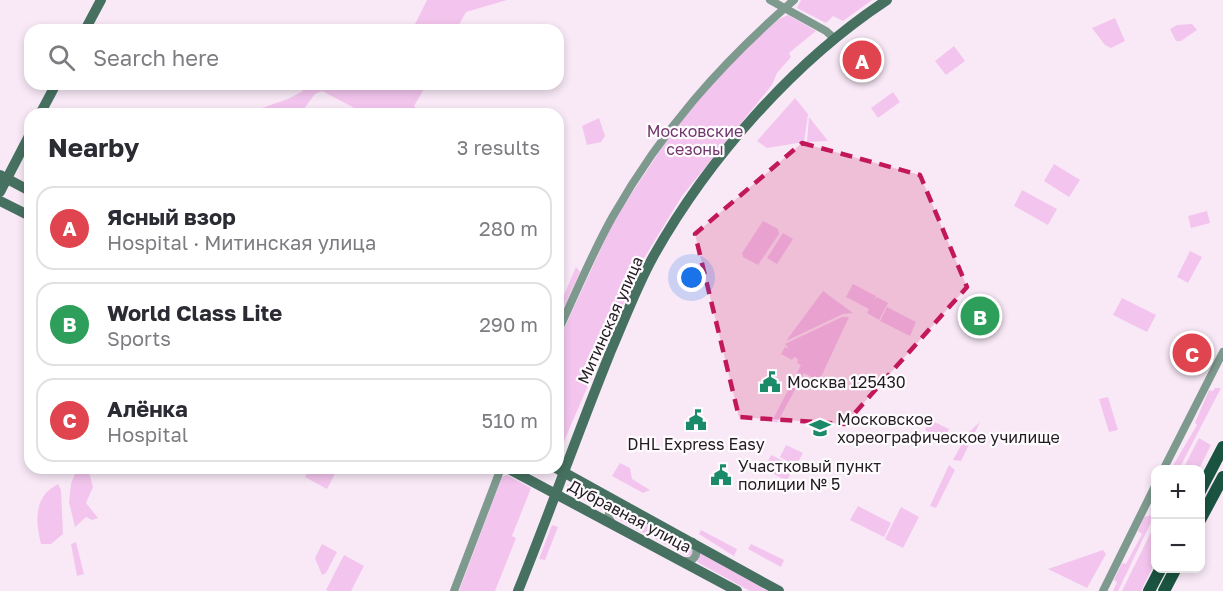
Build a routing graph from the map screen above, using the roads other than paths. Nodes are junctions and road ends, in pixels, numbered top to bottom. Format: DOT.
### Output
graph roads {
  1 [pos="101,0"];
  2 [pos="770,0"];
  3 [pos="794,0"];
  4 [pos="887,0"];
  5 [pos="785,8"];
  6 [pos="88,24"];
  7 [pos="835,39"];
  8 [pos="53,90"];
  9 [pos="43,108"];
  10 [pos="24,144"];
  11 [pos="3,177"];
  12 [pos="24,187"];
  13 [pos="0,192"];
  14 [pos="0,201"];
  15 [pos="24,213"];
  16 [pos="564,318"];
  17 [pos="1223,352"];
  18 [pos="1223,447"];
  19 [pos="564,461"];
  20 [pos="1166,465"];
  21 [pos="564,472"];
  22 [pos="499,474"];
  23 [pos="519,474"];
  24 [pos="559,474"];
  25 [pos="1223,477"];
  26 [pos="1205,481"];
  27 [pos="1151,492"];
  28 [pos="555,493"];
  29 [pos="624,504"];
  30 [pos="1201,519"];
  31 [pos="613,524"];
  32 [pos="692,542"];
  33 [pos="682,561"];
  34 [pos="1158,573"];
  35 [pos="1173,573"];
  36 [pos="454,591"];
  37 [pos="518,591"];
  38 [pos="737,591"];
  39 [pos="779,591"];
  40 [pos="1103,591"];
  41 [pos="1149,591"];
  42 [pos="1164,591"];
  1 -- 6 [label="main road"];
  2 -- 5 [label="street"];
  3 -- 5 [label="street"];
  4 -- 7 [label="main road, Митинская улица"];
  5 -- 7 [label="street"];
  5 -- 16 [label="street"];
  7 -- 19 [label="main road, Митинская улица"];
  8 -- 9 [label="main road"];
  10 -- 11 [label="main road"];
  11 -- 12 [label="main road"];
  11 -- 13 [label="main road"];
  14 -- 15 [label="main road"];
  17 -- 20 [label="street"];
  18 -- 26 [label="main road"];
  21 -- 29 [label="main road, Дубравная улица"];
  22 -- 36 [label="street"];
  23 -- 28 [label="main road, Дубравная улица"];
  24 -- 28 [label="main road, Митинская улица"];
  25 -- 30 [label="main road"];
  27 -- 40 [label="street"];
  28 -- 31 [label="main road, Дубравная улица"];
  28 -- 37 [label="main road, Митинская улица"];
  29 -- 31 [label="street"];
  29 -- 32 [label="main road, Дубравная улица"];
  31 -- 33 [label="main road, Дубравная улица"];
  32 -- 33 [label="street"];
  32 -- 39 [label="main road, Дубравная улица"];
  33 -- 38 [label="main road, Дубравная улица"];
  34 -- 41 [label="main road"];
  35 -- 42 [label="main road"];
}
